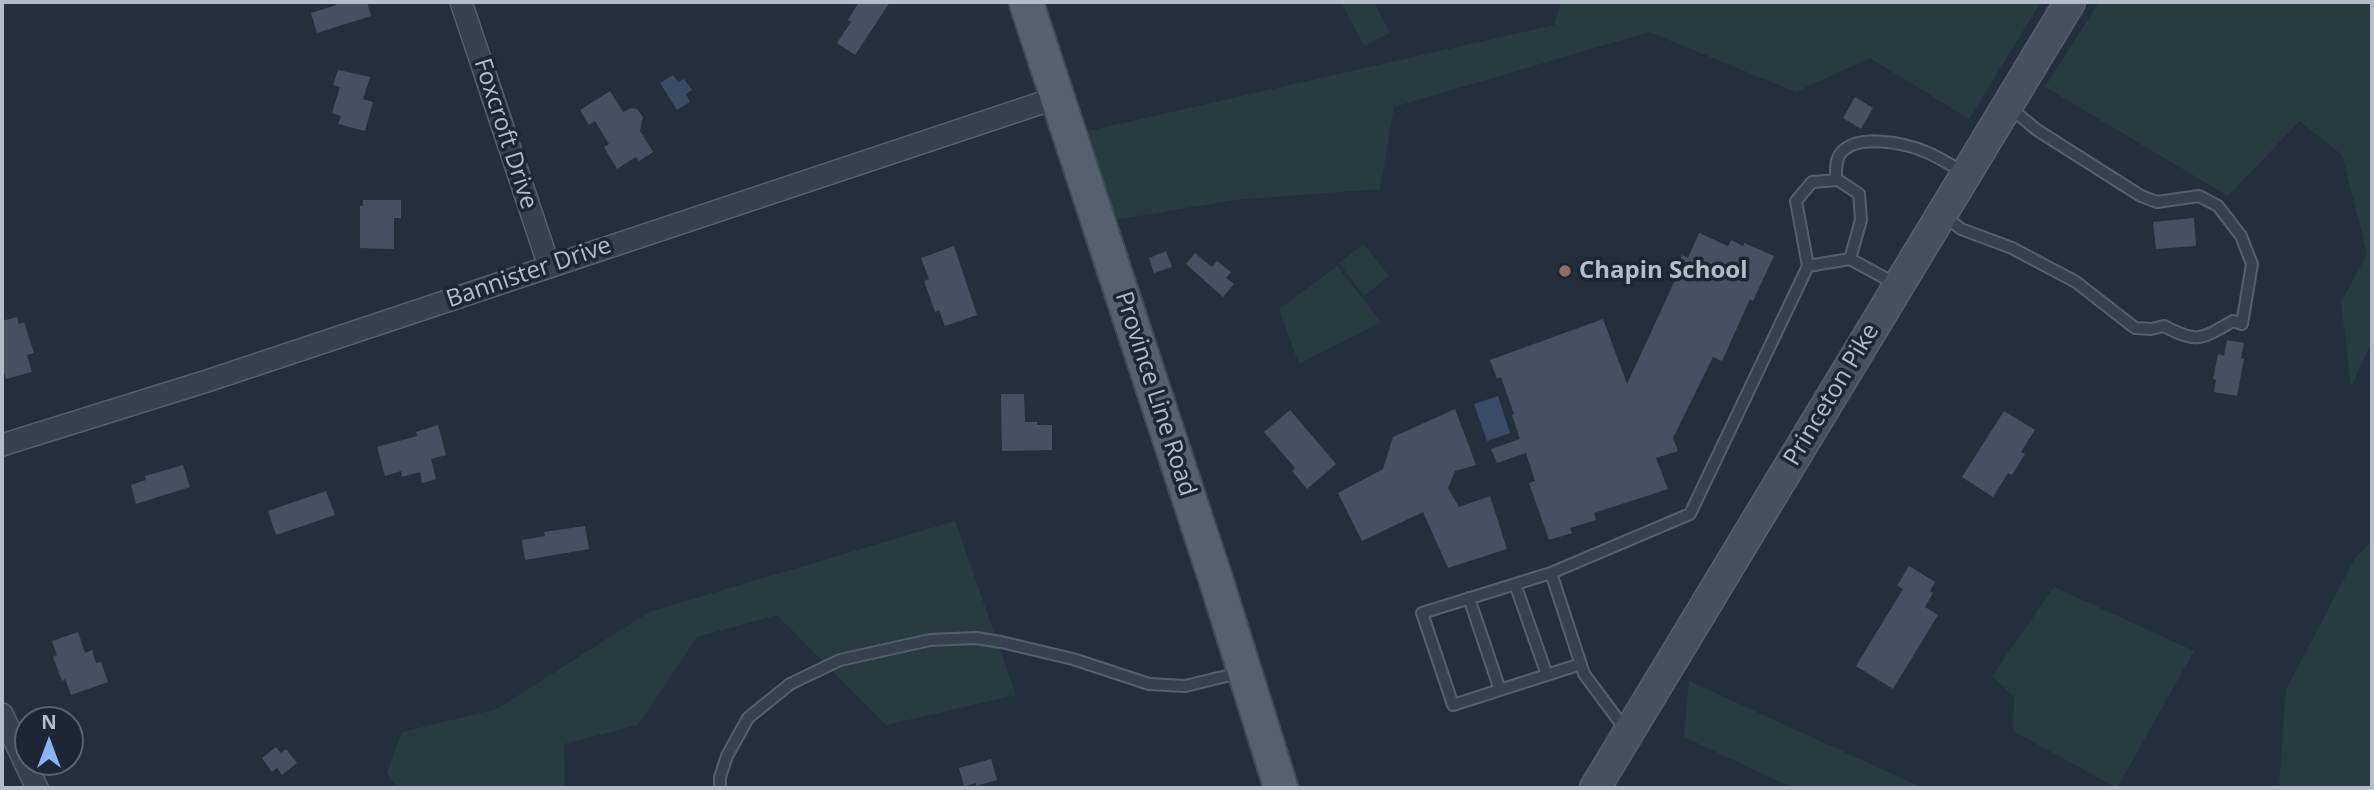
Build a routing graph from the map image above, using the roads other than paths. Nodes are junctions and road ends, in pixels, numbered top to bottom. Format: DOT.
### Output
graph roads {
  1 [pos="461,2"];
  2 [pos="1026,2"];
  3 [pos="2070,2"];
  4 [pos="1056,98"];
  5 [pos="2007,106"];
  6 [pos="1966,174"];
  7 [pos="1836,180"];
  8 [pos="1942,214"];
  9 [pos="1850,259"];
  10 [pos="549,266"];
  11 [pos="1808,266"];
  12 [pos="1898,286"];
  13 [pos="2,445"];
  14 [pos="1551,573"];
  15 [pos="1515,584"];
  16 [pos="1469,598"];
  17 [pos="1581,664"];
  18 [pos="1245,671"];
  19 [pos="1547,675"];
  20 [pos="1500,690"];
  21 [pos="2,714"];
  22 [pos="1628,733"];
  23 [pos="7,741"];
  24 [pos="37,788"];
  25 [pos="720,788"];
  26 [pos="1281,788"];
  27 [pos="1595,788"];
  1 -- 10 [label="street, Foxcroft Drive"];
  2 -- 4 [label="main road, Province Line Road"];
  3 -- 5 [label="main road, Princeton Pike"];
  4 -- 10 [label="street, Bannister Drive"];
  4 -- 18 [label="main road, Province Line Road"];
  5 -- 6 [label="main road, Princeton Pike"];
  5 -- 8 [label="lane"];
  6 -- 7 [label="lane"];
  6 -- 8 [label="main road, Princeton Pike"];
  7 -- 9 [label="lane"];
  7 -- 11 [label="lane"];
  8 -- 12 [label="main road, Princeton Pike"];
  9 -- 11 [label="lane"];
  9 -- 12 [label="lane"];
  10 -- 13 [label="street, Bannister Drive"];
  11 -- 14 [label="lane"];
  12 -- 22 [label="main road, Princeton Pike"];
  14 -- 15 [label="lane"];
  14 -- 17 [label="lane"];
  15 -- 16 [label="lane"];
  15 -- 19 [label="lane"];
  16 -- 20 [label="lane"];
  16 -- 20 [label="lane"];
  17 -- 19 [label="lane"];
  17 -- 22 [label="lane"];
  18 -- 25 [label="lane"];
  18 -- 26 [label="main road, Province Line Road"];
  19 -- 20 [label="lane"];
  21 -- 23 [label="street"];
  22 -- 27 [label="main road, Princeton Pike"];
  23 -- 24 [label="street"];
}
